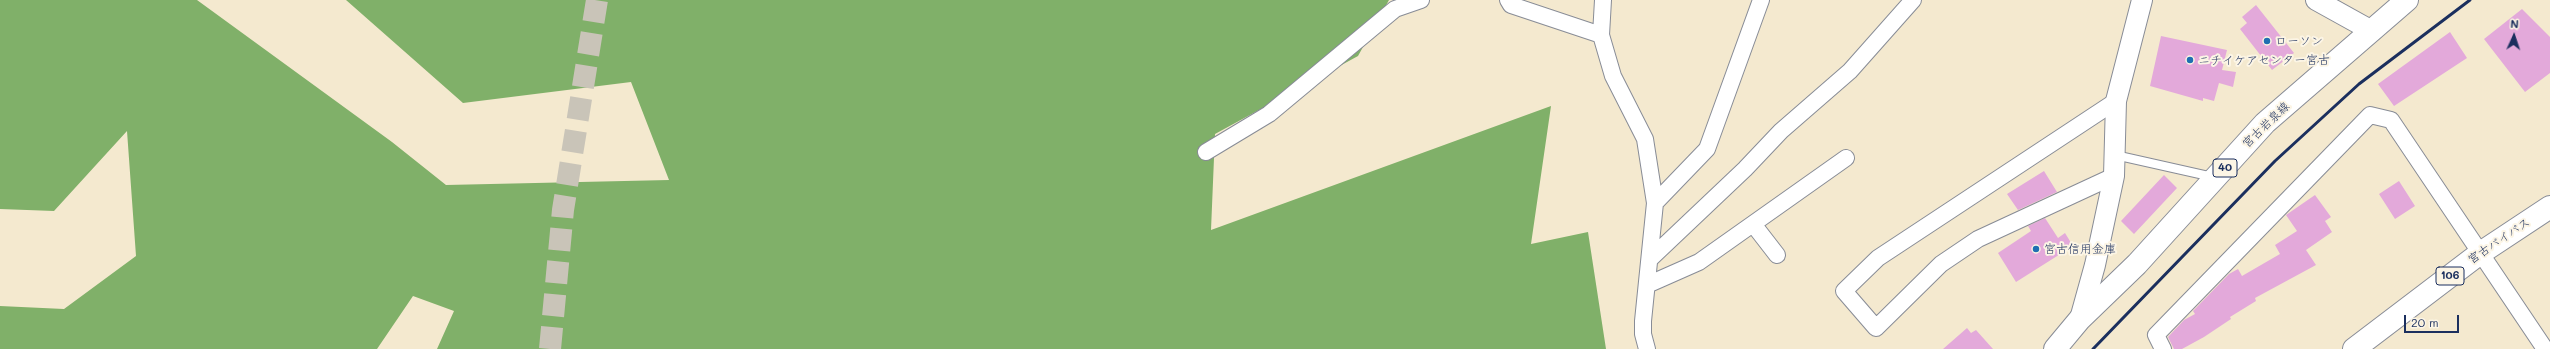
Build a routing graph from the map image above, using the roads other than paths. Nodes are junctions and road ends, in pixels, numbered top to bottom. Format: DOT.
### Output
graph roads {
  1 [pos="1421,0"];
  2 [pos="1508,0"];
  3 [pos="1603,0"];
  4 [pos="1761,0"];
  5 [pos="1913,0"];
  6 [pos="2142,0"];
  7 [pos="2316,0"];
  8 [pos="2407,0"];
  9 [pos="2372,31"];
  10 [pos="1601,35"];
  11 [pos="2116,101"];
  12 [pos="1206,152"];
  13 [pos="2114,155"];
  14 [pos="1846,158"];
  15 [pos="2114,176"];
  16 [pos="2216,178"];
  17 [pos="1655,203"];
  18 [pos="2550,207"];
  19 [pos="1753,224"];
  20 [pos="2479,254"];
  21 [pos="1777,255"];
  22 [pos="1650,259"];
  23 [pos="1647,285"];
  24 [pos="2080,319"];
  25 [pos="1647,349"];
  26 [pos="2055,349"];
  27 [pos="2163,349"];
  28 [pos="2354,349"];
  29 [pos="2545,349"];
  1 -- 12 [label="street"];
  2 -- 10 [label="street"];
  3 -- 10 [label="street"];
  4 -- 17 [label="street"];
  5 -- 22 [label="street"];
  6 -- 11 [label="street"];
  7 -- 9 [label="street"];
  8 -- 9 [label="main road, 宮古岩泉線 / 40"];
  9 -- 16 [label="main road, 宮古岩泉線 / 40"];
  10 -- 17 [label="street"];
  11 -- 13 [label="street"];
  11 -- 15 [label="street"];
  13 -- 15 [label="street"];
  13 -- 16 [label="lane"];
  14 -- 19 [label="street"];
  15 -- 24 [label="street"];
  16 -- 24 [label="main road, 宮古岩泉線 / 40"];
  17 -- 22 [label="street"];
  18 -- 20 [label="main road, 宮古バイパス / 106"];
  19 -- 21 [label="street"];
  19 -- 23 [label="street"];
  20 -- 27 [label="street"];
  20 -- 28 [label="main road, 宮古バイパス / 106"];
  20 -- 29 [label="street"];
  22 -- 23 [label="street"];
  23 -- 25 [label="street"];
  24 -- 26 [label="main road, 宮古岩泉線 / 40"];
}
